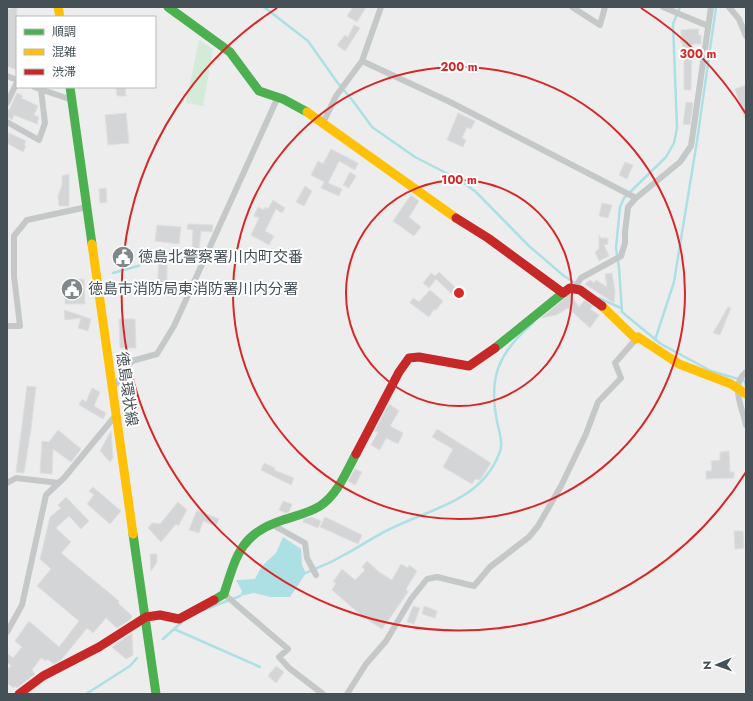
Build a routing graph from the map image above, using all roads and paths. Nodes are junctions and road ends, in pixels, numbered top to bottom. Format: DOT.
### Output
graph roads {
  1 [pos="168,7"];
  2 [pos="381,7"];
  3 [pos="572,7"];
  4 [pos="604,7"];
  5 [pos="663,7"];
  6 [pos="711,7"];
  7 [pos="729,7"];
  8 [pos="708,26"];
  9 [pos="746,36"];
  10 [pos="362,61"];
  11 [pos="7,76"];
  12 [pos="16,80"];
  13 [pos="16,83"];
  14 [pos="36,88"];
  15 [pos="70,88"];
  16 [pos="41,90"];
  17 [pos="278,98"];
  18 [pos="72,100"];
  19 [pos="7,102"];
  20 [pos="7,122"];
  21 [pos="323,123"];
  22 [pos="631,195"];
  23 [pos="87,207"];
  24 [pos="577,285"];
  25 [pos="563,293"];
  26 [pos="7,326"];
  27 [pos="636,339"];
  28 [pos="744,374"];
  29 [pos="741,389"];
  30 [pos="112,390"];
  31 [pos="116,415"];
  32 [pos="746,425"];
  33 [pos="59,482"];
  34 [pos="7,483"];
  35 [pos="273,524"];
  36 [pos="316,574"];
  37 [pos="224,594"];
  38 [pos="146,617"];
  39 [pos="7,632"];
  40 [pos="155,692"];
  41 [pos="19,694"];
  42 [pos="323,694"];
  43 [pos="347,694"];
  1 -- 17 [label="street"];
  2 -- 10 [label="street"];
  3 -- 4 [label="street"];
  5 -- 8 [label="street"];
  6 -- 8 [label="street"];
  7 -- 9 [label="street"];
  8 -- 22 [label="street"];
  10 -- 21 [label="street"];
  10 -- 22 [label="street"];
  11 -- 12 [label="street"];
  13 -- 19 [label="street"];
  14 -- 16 [label="street"];
  15 -- 18 [label="street, 徳島環状線"];
  16 -- 18 [label="street"];
  16 -- 20 [label="street"];
  17 -- 21 [label="street"];
  17 -- 30 [label="street"];
  18 -- 23 [label="street, 徳島環状線"];
  21 -- 25 [label="street"];
  22 -- 24 [label="street"];
  23 -- 26 [label="street"];
  23 -- 30 [label="street, 徳島環状線"];
  24 -- 25 [label="street"];
  24 -- 27 [label="street"];
  25 -- 35 [label="street"];
  27 -- 29 [label="street"];
  27 -- 43 [label="street"];
  28 -- 29 [label="street"];
  29 -- 32 [label="street"];
  30 -- 31 [label="street, 徳島環状線"];
  31 -- 33 [label="street"];
  31 -- 38 [label="street, 徳島環状線"];
  33 -- 34 [label="street"];
  33 -- 39 [label="street"];
  35 -- 36 [label="street"];
  35 -- 37 [label="street"];
  37 -- 38 [label="street"];
  37 -- 42 [label="street"];
  38 -- 40 [label="street, 徳島環状線"];
  38 -- 41 [label="street"];
}
